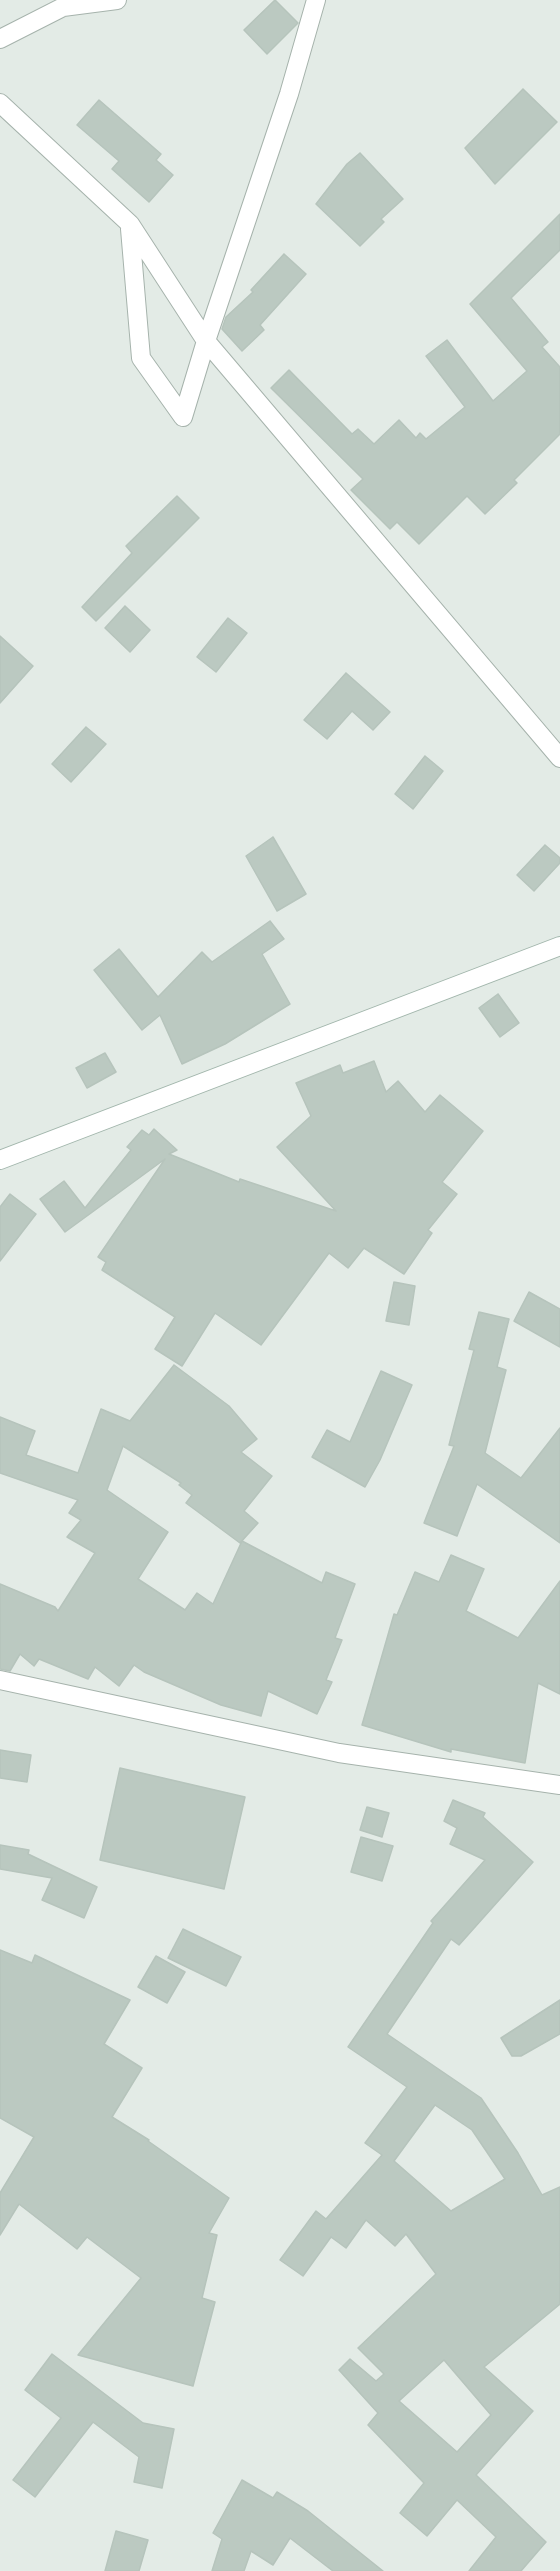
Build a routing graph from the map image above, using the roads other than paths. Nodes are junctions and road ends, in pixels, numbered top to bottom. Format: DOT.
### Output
graph roads {
  1 [pos="117,0"];
  2 [pos="316,0"];
  3 [pos="59,4"];
  4 [pos="0,39"];
  5 [pos="0,103"];
  6 [pos="130,225"];
  7 [pos="206,341"];
  8 [pos="560,758"];
  9 [pos="560,946"];
  10 [pos="0,1160"];
  11 [pos="0,1680"];
  12 [pos="560,1785"];
  1 -- 3 [label="street"];
  2 -- 7 [label="street"];
  3 -- 4 [label="street"];
  5 -- 6 [label="street"];
  6 -- 7 [label="street"];
  6 -- 7 [label="street"];
  7 -- 8 [label="street"];
  9 -- 10 [label="street"];
  11 -- 12 [label="street"];
}
